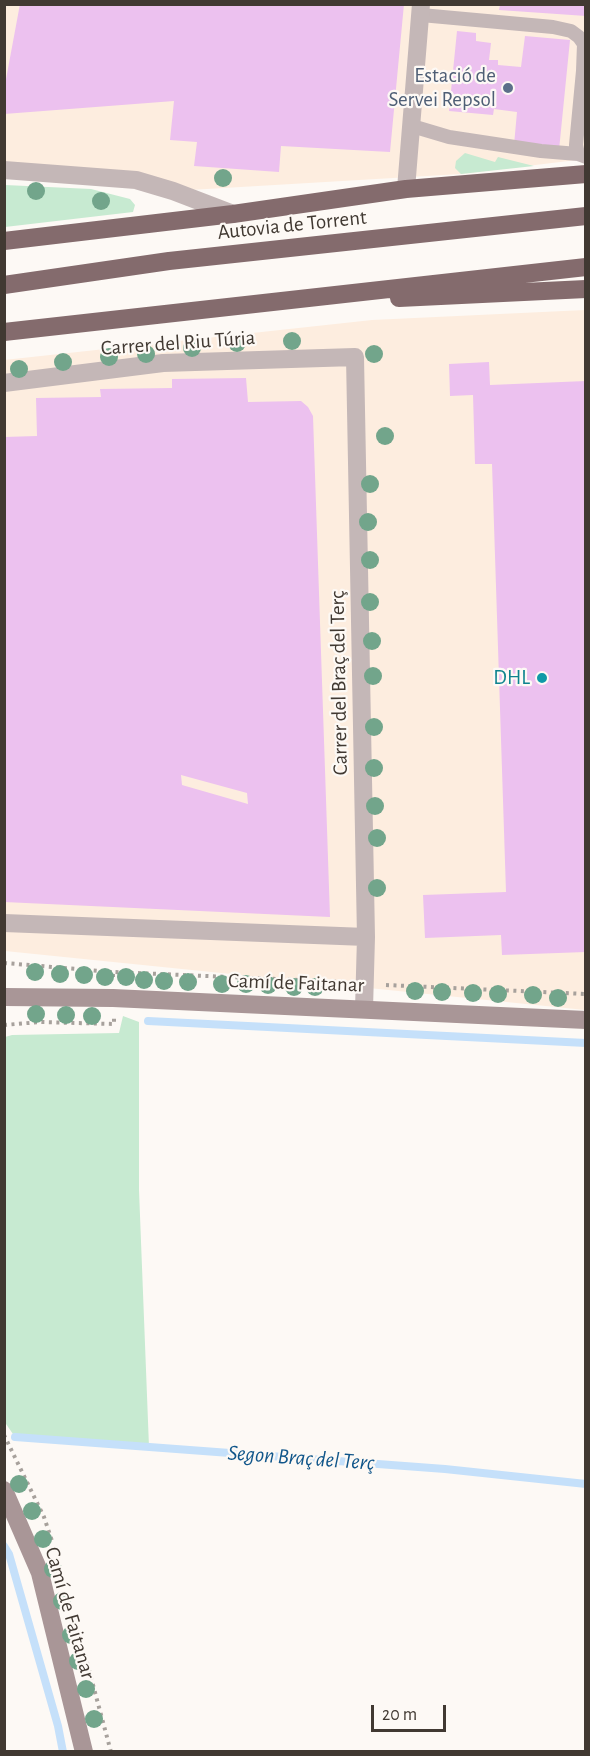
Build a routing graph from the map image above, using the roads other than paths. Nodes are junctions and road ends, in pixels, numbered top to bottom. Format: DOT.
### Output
graph roads {
  1 [pos="421,10"];
  2 [pos="411,126"];
  3 [pos="582,156"];
  4 [pos="4,170"];
  5 [pos="585,174"];
  6 [pos="406,189"];
  7 [pos="232,214"];
  8 [pos="585,216"];
  9 [pos="4,241"];
  10 [pos="585,267"];
  11 [pos="4,285"];
  12 [pos="585,289"];
  13 [pos="214,307"];
  14 [pos="4,332"];
  15 [pos="355,357"];
  16 [pos="4,383"];
  17 [pos="4,923"];
  18 [pos="366,937"];
  19 [pos="4,997"];
  20 [pos="364,1009"];
  21 [pos="585,1020"];
  22 [pos="4,1490"];
  23 [pos="84,1752"];
  1 -- 2 [label="street"];
  1 -- 3 [label="lane"];
  2 -- 3 [label="lane"];
  2 -- 6 [label="street"];
  4 -- 7 [label="street"];
  5 -- 6 [label="highway"];
  6 -- 7 [label="highway"];
  7 -- 9 [label="highway"];
  8 -- 11 [label="highway, Autovia de Torrent"];
  10 -- 13 [label="highway"];
  12 -- 13 [label="highway"];
  13 -- 14 [label="highway"];
  15 -- 16 [label="street, Carrer del Riu Túria"];
  15 -- 18 [label="street, Carrer del Braç del Terç"];
  17 -- 18 [label="street"];
  18 -- 20 [label="street, Carrer del Braç del Terç"];
  19 -- 20 [label="street, Camí de Faitanar"];
  20 -- 21 [label="street, Camí de Faitanar"];
  22 -- 23 [label="street, Camí de Faitanar"];
}
